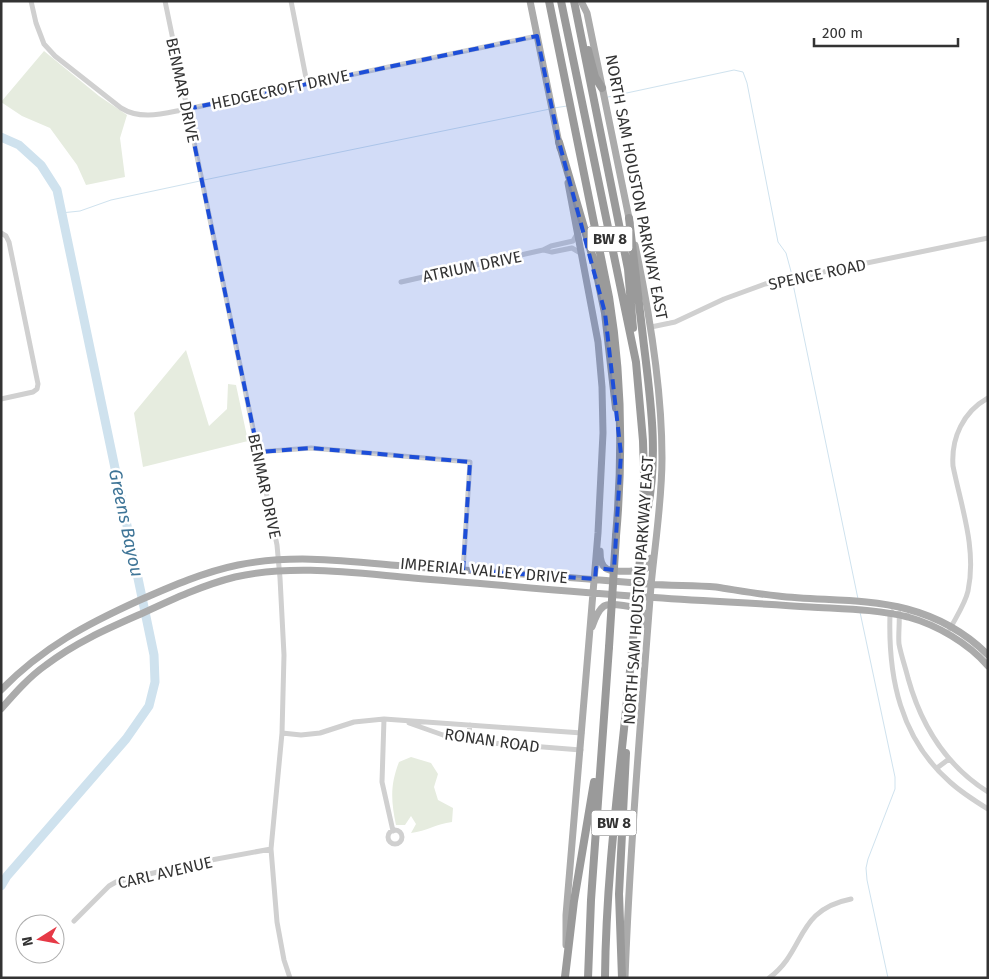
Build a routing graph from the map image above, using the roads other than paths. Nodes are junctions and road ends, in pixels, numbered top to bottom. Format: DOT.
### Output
graph roads {
  1 [pos="31,1"];
  2 [pos="165,1"];
  3 [pos="290,1"];
  4 [pos="530,1"];
  5 [pos="549,1"];
  6 [pos="561,1"];
  7 [pos="574,1"];
  8 [pos="581,1"];
  9 [pos="537,36"];
  10 [pos="308,84"];
  11 [pos="602,88"];
  12 [pos="187,109"];
  13 [pos="559,142"];
  14 [pos="629,218"];
  15 [pos="578,231"];
  16 [pos="1,233"];
  17 [pos="988,238"];
  18 [pos="543,250"];
  19 [pos="582,254"];
  20 [pos="401,282"];
  21 [pos="651,327"];
  22 [pos="636,362"];
  23 [pos="988,398"];
  24 [pos="1,399"];
  25 [pos="258,452"];
  26 [pos="621,454"];
  27 [pos="598,534"];
  28 [pos="642,536"];
  29 [pos="656,548"];
  30 [pos="279,560"];
  31 [pos="463,570"];
  32 [pos="280,571"];
  33 [pos="486,571"];
  34 [pos="199,576"];
  35 [pos="595,579"];
  36 [pos="485,583"];
  37 [pos="652,584"];
  38 [pos="203,587"];
  39 [pos="751,592"];
  40 [pos="594,593"];
  41 [pos="651,598"];
  42 [pos="749,603"];
  43 [pos="849,605"];
  44 [pos="871,607"];
  45 [pos="896,607"];
  46 [pos="890,614"];
  47 [pos="900,615"];
  48 [pos="590,630"];
  49 [pos="949,630"];
  50 [pos="648,645"];
  51 [pos="984,655"];
  52 [pos="988,666"];
  53 [pos="1,690"];
  54 [pos="627,696"];
  55 [pos="1,709"];
  56 [pos="384,718"];
  57 [pos="404,721"];
  58 [pos="470,725"];
  59 [pos="282,733"];
  60 [pos="582,733"];
  61 [pos="468,739"];
  62 [pos="601,740"];
  63 [pos="581,750"];
  64 [pos="949,759"];
  65 [pos="937,768"];
  66 [pos="988,792"];
  67 [pos="988,809"];
  68 [pos="393,830"];
  69 [pos="271,849"];
  70 [pos="851,899"];
  71 [pos="74,921"];
  72 [pos="773,977"];
  73 [pos="290,978"];
  74 [pos="565,978"];
  75 [pos="588,978"];
  76 [pos="606,978"];
  77 [pos="624,978"];
  1 -- 12 [label="street, HEDGECROFT DRIVE"];
  2 -- 12 [label="street, BENMAR DRIVE"];
  3 -- 10 [label="street"];
  4 -- 9 [label="main road"];
  5 -- 26 [label="highway, NORTH SAM HOUSTON PARKWAY EAST / BW 8"];
  6 -- 22 [label="highway, NORTH SAM HOUSTON PARKWAY EAST / BW 8"];
  7 -- 11 [label="highway"];
  7 -- 22 [label="highway"];
  8 -- 11 [label="main road, NORTH SAM HOUSTON PARKWAY EAST"];
  9 -- 10 [label="street, HEDGECROFT DRIVE"];
  9 -- 13 [label="main road"];
  10 -- 12 [label="street, HEDGECROFT DRIVE"];
  11 -- 14 [label="main road, NORTH SAM HOUSTON PARKWAY EAST"];
  12 -- 25 [label="street, BENMAR DRIVE"];
  13 -- 15 [label="main road"];
  13 -- 26 [label="highway"];
  14 -- 21 [label="main road, NORTH SAM HOUSTON PARKWAY EAST"];
  14 -- 28 [label="highway"];
  15 -- 18 [label="street, ATRIUM DRIVE"];
  15 -- 19 [label="main road"];
  16 -- 24 [label="street"];
  17 -- 21 [label="street, SPENCE ROAD"];
  18 -- 19 [label="street, ATRIUM DRIVE"];
  18 -- 20 [label="street, ATRIUM DRIVE"];
  19 -- 27 [label="main road"];
  21 -- 29 [label="main road, NORTH SAM HOUSTON PARKWAY EAST"];
  22 -- 28 [label="highway, NORTH SAM HOUSTON PARKWAY EAST / BW 8"];
  23 -- 49 [label="street"];
  25 -- 30 [label="street, BENMAR DRIVE"];
  25 -- 31 [label="street"];
  26 -- 62 [label="highway, NORTH SAM HOUSTON PARKWAY EAST / BW 8, bridge"];
  27 -- 29 [label="main road"];
  27 -- 35 [label="main road"];
  28 -- 54 [label="highway, NORTH SAM HOUSTON PARKWAY EAST / BW 8, bridge"];
  29 -- 37 [label="main road, NORTH SAM HOUSTON PARKWAY EAST"];
  30 -- 31 [label="main road, IMPERIAL VALLEY DRIVE"];
  30 -- 32 [label="street, BENMAR DRIVE"];
  30 -- 34 [label="main road, IMPERIAL VALLEY DRIVE"];
  31 -- 33 [label="main road, IMPERIAL VALLEY DRIVE"];
  32 -- 36 [label="main road, IMPERIAL VALLEY DRIVE"];
  32 -- 38 [label="main road, IMPERIAL VALLEY DRIVE"];
  32 -- 59 [label="street, BENMAR DRIVE"];
  33 -- 35 [label="main road, IMPERIAL VALLEY DRIVE"];
  33 -- 36 [label="main road"];
  34 -- 38 [label="main road"];
  34 -- 53 [label="main road, IMPERIAL VALLEY DRIVE"];
  35 -- 37 [label="main road, IMPERIAL VALLEY DRIVE"];
  35 -- 40 [label="main road"];
  36 -- 40 [label="main road, IMPERIAL VALLEY DRIVE"];
  37 -- 39 [label="main road, IMPERIAL VALLEY DRIVE"];
  37 -- 41 [label="main road, NORTH SAM HOUSTON PARKWAY EAST"];
  38 -- 55 [label="main road, IMPERIAL VALLEY DRIVE"];
  39 -- 42 [label="main road"];
  39 -- 43 [label="main road, IMPERIAL VALLEY DRIVE"];
  40 -- 41 [label="main road, IMPERIAL VALLEY DRIVE"];
  40 -- 48 [label="main road"];
  41 -- 42 [label="main road, IMPERIAL VALLEY DRIVE"];
  41 -- 50 [label="main road, NORTH SAM HOUSTON PARKWAY EAST"];
  42 -- 43 [label="main road, IMPERIAL VALLEY DRIVE"];
  43 -- 44 [label="main road, IMPERIAL VALLEY DRIVE"];
  44 -- 45 [label="main road, IMPERIAL VALLEY DRIVE"];
  44 -- 46 [label="main road, IMPERIAL VALLEY DRIVE"];
  45 -- 46 [label="street"];
  45 -- 47 [label="street"];
  45 -- 49 [label="main road, IMPERIAL VALLEY DRIVE"];
  46 -- 47 [label="main road, IMPERIAL VALLEY DRIVE"];
  46 -- 65 [label="street"];
  47 -- 49 [label="main road, IMPERIAL VALLEY DRIVE"];
  47 -- 64 [label="street"];
  48 -- 50 [label="main road"];
  48 -- 60 [label="main road"];
  49 -- 51 [label="main road, IMPERIAL VALLEY DRIVE"];
  50 -- 77 [label="main road, NORTH SAM HOUSTON PARKWAY EAST"];
  51 -- 52 [label="main road, IMPERIAL VALLEY DRIVE"];
  54 -- 76 [label="highway, NORTH SAM HOUSTON PARKWAY EAST / BW 8"];
  54 -- 77 [label="highway"];
  56 -- 57 [label="street, RONAN ROAD"];
  56 -- 59 [label="street, RONAN ROAD"];
  56 -- 68 [label="street"];
  57 -- 58 [label="street, RONAN ROAD"];
  57 -- 61 [label="street, RONAN ROAD"];
  58 -- 60 [label="street, RONAN ROAD"];
  58 -- 61 [label="street"];
  59 -- 69 [label="street, BENMAR DRIVE"];
  60 -- 63 [label="main road"];
  61 -- 63 [label="street, RONAN ROAD"];
  62 -- 74 [label="highway"];
  62 -- 75 [label="highway, NORTH SAM HOUSTON PARKWAY EAST / BW 8"];
  63 -- 74 [label="main road"];
  64 -- 65 [label="street"];
  64 -- 66 [label="street"];
  65 -- 67 [label="street"];
  69 -- 71 [label="street, CARL AVENUE"];
  69 -- 73 [label="street, BENMAR DRIVE"];
  70 -- 72 [label="street"];
}
